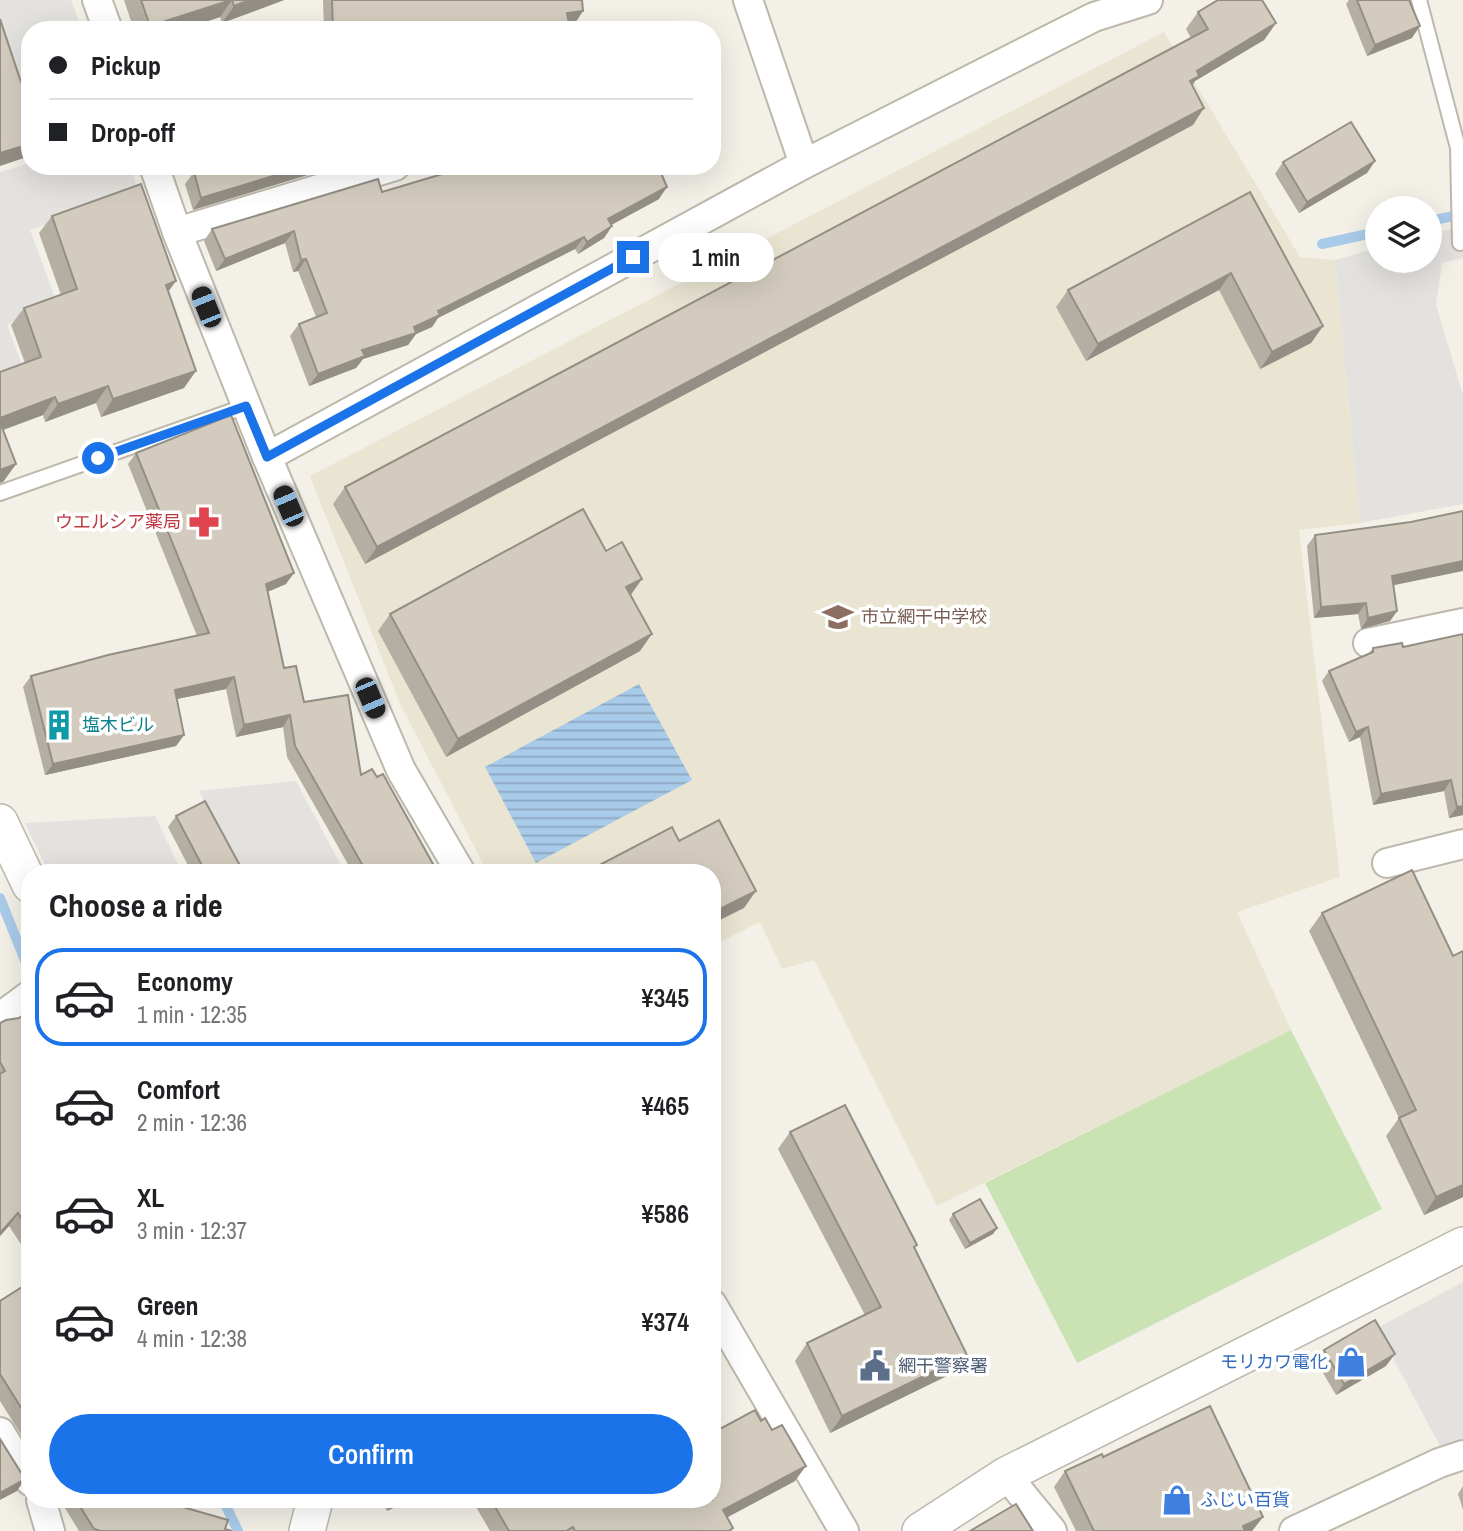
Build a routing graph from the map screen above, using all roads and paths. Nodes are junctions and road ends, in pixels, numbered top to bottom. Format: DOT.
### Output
graph roads {
  1 [pos="97,0"];
  2 [pos="748,0"];
  3 [pos="1148,0"];
  4 [pos="1419,0"];
  5 [pos="105,21"];
  6 [pos="804,164"];
  7 [pos="157,175"];
  8 [pos="365,175"];
  9 [pos="177,232"];
  10 [pos="1460,243"];
  11 [pos="246,406"];
  12 [pos="267,457"];
  13 [pos="0,493"];
  14 [pos="1463,622"];
  15 [pos="1367,643"];
  16 [pos="0,822"];
  17 [pos="1463,844"];
  18 [pos="1387,863"];
  19 [pos="456,864"];
  20 [pos="21,866"];
  21 [pos="21,1002"];
  22 [pos="0,1017"];
  23 [pos="1463,1245"];
  24 [pos="721,1319"];
  25 [pos="0,1432"];
  26 [pos="1463,1455"];
  27 [pos="21,1466"];
  28 [pos="1006,1475"];
  29 [pos="43,1508"];
  30 [pos="313,1508"];
  31 [pos="50,1531"];
  32 [pos="307,1531"];
  33 [pos="844,1531"];
  34 [pos="920,1531"];
  35 [pos="1052,1531"];
  36 [pos="1294,1531"];
  1 -- 5 [label="street"];
  2 -- 6 [label="street"];
  3 -- 6 [label="street"];
  4 -- 10 [label="lane"];
  6 -- 12 [label="street"];
  7 -- 9 [label="street"];
  8 -- 9 [label="street"];
  9 -- 11 [label="street"];
  11 -- 12 [label="street"];
  11 -- 13 [label="lane"];
  12 -- 19 [label="street"];
  14 -- 15 [label="street"];
  16 -- 20 [label="street"];
  17 -- 18 [label="street"];
  21 -- 22 [label="street"];
  23 -- 28 [label="street"];
  24 -- 33 [label="street"];
  25 -- 27 [label="street"];
  26 -- 36 [label="street"];
  28 -- 34 [label="street"];
  28 -- 35 [label="street"];
  29 -- 31 [label="street"];
  30 -- 32 [label="street"];
}
